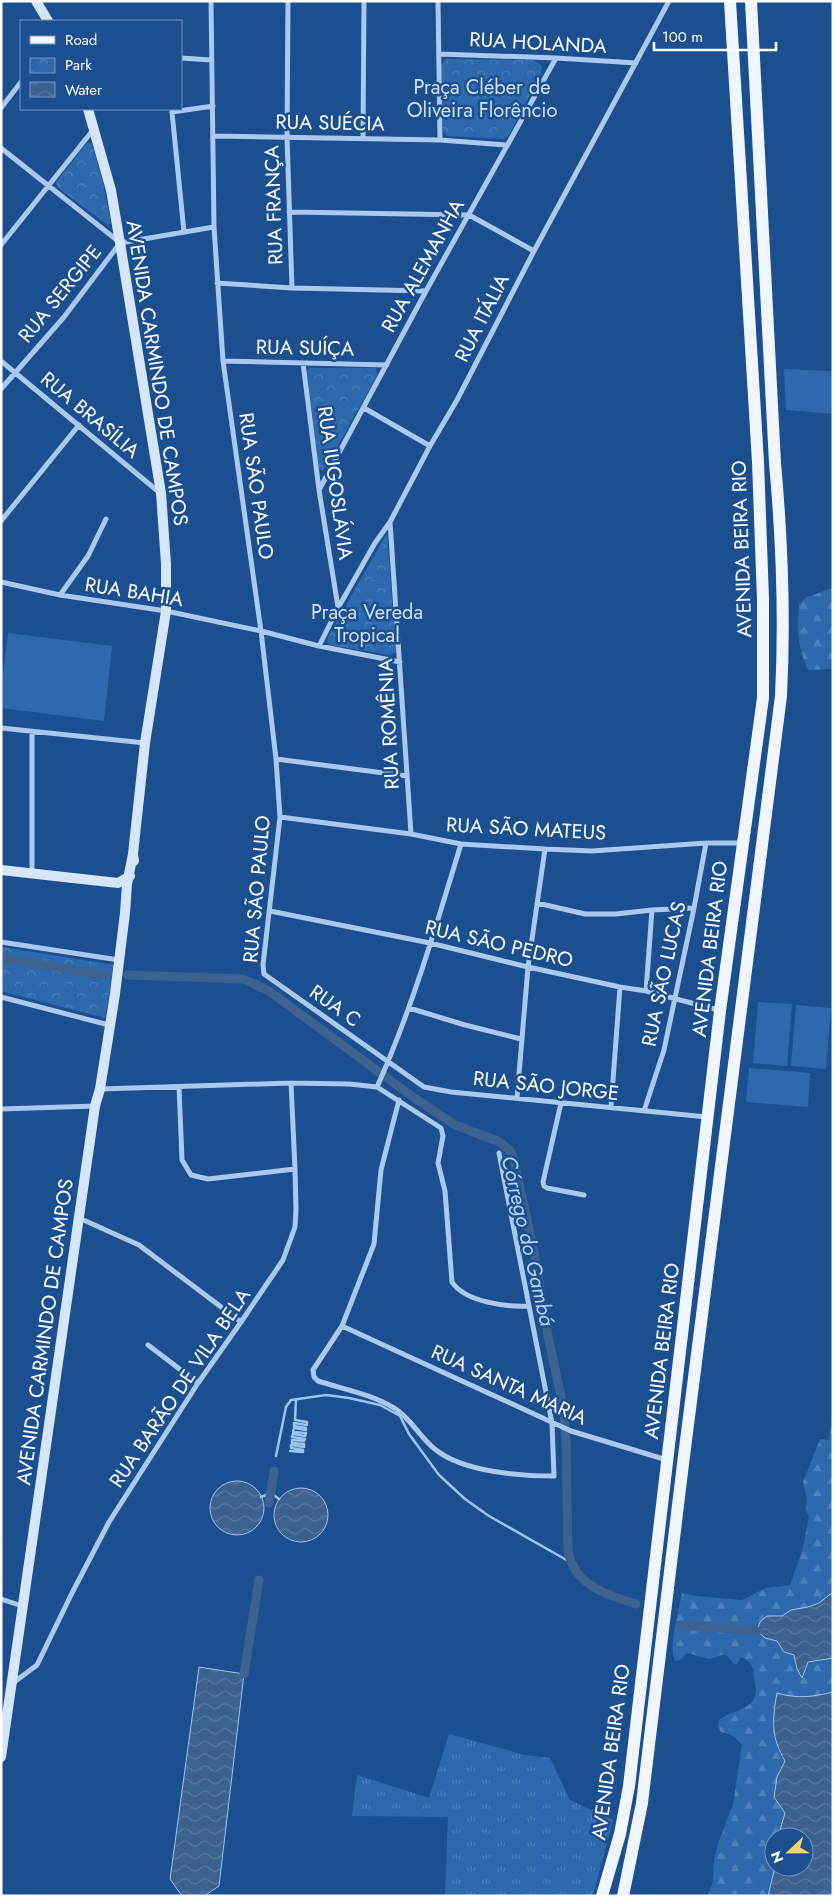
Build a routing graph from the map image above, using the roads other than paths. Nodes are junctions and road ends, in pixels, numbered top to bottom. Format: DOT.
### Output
graph roads {
  1 [pos="36,1"];
  2 [pos="211,1"];
  3 [pos="288,1"];
  4 [pos="364,1"];
  5 [pos="438,1"];
  6 [pos="669,1"];
  7 [pos="730,1"];
  8 [pos="751,1"];
  9 [pos="47,20"];
  10 [pos="439,54"];
  11 [pos="182,58"];
  12 [pos="556,58"];
  13 [pos="211,60"];
  14 [pos="636,63"];
  15 [pos="20,83"];
  16 [pos="213,106"];
  17 [pos="1,108"];
  18 [pos="88,110"];
  19 [pos="95,128"];
  20 [pos="214,136"];
  21 [pos="287,137"];
  22 [pos="363,139"];
  23 [pos="440,140"];
  24 [pos="506,145"];
  25 [pos="1,148"];
  26 [pos="761,184"];
  27 [pos="48,186"];
  28 [pos="741,186"];
  29 [pos="289,212"];
  30 [pos="469,215"];
  31 [pos="214,227"];
  32 [pos="184,232"];
  33 [pos="120,243"];
  34 [pos="1,245"];
  35 [pos="534,251"];
  36 [pos="217,283"];
  37 [pos="292,288"];
  38 [pos="426,291"];
  39 [pos="1,361"];
  40 [pos="222,361"];
  41 [pos="302,363"];
  42 [pos="387,365"];
  43 [pos="15,372"];
  44 [pos="1,389"];
  45 [pos="364,408"];
  46 [pos="79,426"];
  47 [pos="430,446"];
  48 [pos="319,490"];
  49 [pos="160,493"];
  50 [pos="106,519"];
  51 [pos="760,519"];
  52 [pos="1,521"];
  53 [pos="390,522"];
  54 [pos="780,524"];
  55 [pos="760,542"];
  56 [pos="780,548"];
  57 [pos="1,582"];
  58 [pos="60,595"];
  59 [pos="338,608"];
  60 [pos="166,611"];
  61 [pos="261,632"];
  62 [pos="319,646"];
  63 [pos="400,662"];
  64 [pos="1,728"];
  65 [pos="32,732"];
  66 [pos="144,743"];
  67 [pos="276,760"];
  68 [pos="406,776"];
  69 [pos="280,817"];
  70 [pos="411,834"];
  71 [pos="706,843"];
  72 [pos="742,843"];
  73 [pos="461,844"];
  74 [pos="545,849"];
  75 [pos="133,854"];
  76 [pos="134,868"];
  77 [pos="1,870"];
  78 [pos="32,875"];
  79 [pos="128,878"];
  80 [pos="118,883"];
  81 [pos="127,897"];
  82 [pos="754,899"];
  83 [pos="537,903"];
  84 [pos="694,908"];
  85 [pos="652,910"];
  86 [pos="270,911"];
  87 [pos="1,942"];
  88 [pos="430,943"];
  89 [pos="119,960"];
  90 [pos="528,967"];
  91 [pos="264,974"];
  92 [pos="620,987"];
  93 [pos="646,991"];
  94 [pos="1,997"];
  95 [pos="674,997"];
  96 [pos="408,1008"];
  97 [pos="720,1014"];
  98 [pos="109,1025"];
  99 [pos="740,1028"];
  100 [pos="521,1038"];
  101 [pos="387,1065"];
  102 [pos="291,1083"];
  103 [pos="377,1085"];
  104 [pos="179,1087"];
  105 [pos="100,1089"];
  106 [pos="518,1098"];
  107 [pos="399,1100"];
  108 [pos="561,1103"];
  109 [pos="96,1106"];
  110 [pos="611,1107"];
  111 [pos="1,1109"];
  112 [pos="644,1111"];
  113 [pos="708,1117"];
  114 [pos="499,1153"];
  115 [pos="296,1169"];
  116 [pos="584,1195"];
  117 [pos="79,1218"];
  118 [pos="528,1306"];
  119 [pos="242,1322"];
  120 [pos="342,1326"];
  121 [pos="148,1345"];
  122 [pos="198,1383"];
  123 [pos="552,1423"];
  124 [pos="668,1460"];
  125 [pos="1,1599"];
  126 [pos="22,1606"];
  127 [pos="11,1684"];
  128 [pos="1,1757"];
  129 [pos="602,1896"];
  130 [pos="623,1896"];
  1 -- 9 [label="main road"];
  2 -- 13 [label="street, RUA SÃO PAULO"];
  3 -- 21 [label="street, RUA FRANÇA"];
  4 -- 22 [label="street"];
  5 -- 10 [label="street"];
  6 -- 14 [label="street, RUA ITÁLIA"];
  7 -- 28 [label="main road, AVENIDA BEIRA RIO"];
  8 -- 26 [label="main road, AVENIDA BEIRA RIO"];
  10 -- 12 [label="street, RUA HOLANDA"];
  10 -- 23 [label="street"];
  11 -- 13 [label="street"];
  12 -- 14 [label="street, RUA HOLANDA"];
  12 -- 24 [label="street, RUA ALEMANHA"];
  13 -- 16 [label="street, RUA SÃO PAULO"];
  14 -- 35 [label="street, RUA ITÁLIA"];
  15 -- 17 [label="street"];
  16 -- 20 [label="street, RUA SÃO PAULO"];
  16 -- 32 [label="street"];
  18 -- 19 [label="main road, AVENIDA CARMINDO DE CAMPOS"];
  19 -- 27 [label="street"];
  19 -- 33 [label="main road, AVENIDA CARMINDO DE CAMPOS"];
  20 -- 21 [label="street, RUA SUÉCIA"];
  20 -- 31 [label="street, RUA SÃO PAULO"];
  21 -- 22 [label="street, RUA SUÉCIA"];
  21 -- 29 [label="street, RUA FRANÇA"];
  22 -- 23 [label="street, RUA SUÉCIA"];
  23 -- 24 [label="street, RUA SUÉCIA"];
  24 -- 30 [label="street, RUA ALEMANHA"];
  25 -- 27 [label="street"];
  26 -- 28 [label="main road"];
  26 -- 54 [label="main road, AVENIDA BEIRA RIO"];
  27 -- 33 [label="street"];
  27 -- 34 [label="street"];
  28 -- 51 [label="main road, AVENIDA BEIRA RIO"];
  29 -- 30 [label="street"];
  29 -- 37 [label="street, RUA FRANÇA"];
  30 -- 35 [label="street"];
  30 -- 38 [label="street, RUA ALEMANHA"];
  31 -- 32 [label="street, RUA SERGIPE"];
  31 -- 36 [label="street, RUA SÃO PAULO"];
  32 -- 33 [label="street, RUA SERGIPE"];
  33 -- 43 [label="street, RUA SERGIPE"];
  33 -- 49 [label="main road, AVENIDA CARMINDO DE CAMPOS"];
  35 -- 47 [label="street, RUA ITÁLIA"];
  36 -- 37 [label="street"];
  36 -- 40 [label="street, RUA SÃO PAULO"];
  37 -- 38 [label="street"];
  38 -- 42 [label="street, RUA ALEMANHA"];
  39 -- 43 [label="street, RUA BRASÍLIA"];
  40 -- 41 [label="street, RUA SUÍÇA"];
  40 -- 61 [label="street, RUA SÃO PAULO"];
  41 -- 42 [label="street, RUA SUÍÇA"];
  41 -- 48 [label="street, RUA IUGOSLÁVIA"];
  42 -- 45 [label="street, RUA ALEMANHA"];
  43 -- 44 [label="street, RUA SERGIPE"];
  43 -- 46 [label="street, RUA BRASÍLIA"];
  45 -- 47 [label="street"];
  45 -- 48 [label="street, RUA ALEMANHA"];
  46 -- 49 [label="street, RUA BRASÍLIA"];
  46 -- 52 [label="street"];
  47 -- 53 [label="street, RUA ITÁLIA"];
  48 -- 59 [label="street, RUA IUGOSLÁVIA"];
  49 -- 60 [label="main road, AVENIDA CARMINDO DE CAMPOS"];
  50 -- 58 [label="street"];
  51 -- 54 [label="main road"];
  51 -- 55 [label="main road, AVENIDA BEIRA RIO"];
  53 -- 59 [label="street, RUA ITÁLIA"];
  53 -- 63 [label="street, RUA ROMÊNIA"];
  54 -- 56 [label="main road, AVENIDA BEIRA RIO"];
  55 -- 56 [label="main road"];
  55 -- 72 [label="main road, AVENIDA BEIRA RIO"];
  56 -- 82 [label="main road, AVENIDA BEIRA RIO"];
  57 -- 58 [label="street, RUA BAHIA"];
  58 -- 60 [label="street, RUA BAHIA"];
  59 -- 62 [label="street, RUA ITÁLIA"];
  60 -- 61 [label="street, RUA BAHIA"];
  60 -- 66 [label="main road, AVENIDA CARMINDO DE CAMPOS"];
  61 -- 62 [label="street, RUA BAHIA"];
  61 -- 67 [label="street, RUA SÃO PAULO"];
  62 -- 63 [label="street, RUA BAHIA"];
  63 -- 68 [label="street, RUA ROMÊNIA"];
  64 -- 65 [label="street"];
  65 -- 66 [label="street"];
  65 -- 78 [label="street"];
  66 -- 75 [label="main road, AVENIDA CARMINDO DE CAMPOS"];
  67 -- 68 [label="street"];
  67 -- 69 [label="street, RUA SÃO PAULO"];
  68 -- 70 [label="street, RUA ROMÊNIA"];
  69 -- 70 [label="street, RUA SÃO MATEUS"];
  69 -- 86 [label="street, RUA SÃO PAULO"];
  70 -- 73 [label="street, RUA SÃO MATEUS"];
  71 -- 72 [label="street, RUA SÃO MATEUS"];
  71 -- 74 [label="street, RUA SÃO MATEUS"];
  71 -- 84 [label="street, RUA SÃO LUCAS"];
  72 -- 82 [label="main road"];
  72 -- 97 [label="main road, AVENIDA BEIRA RIO"];
  73 -- 74 [label="street, RUA SÃO MATEUS"];
  73 -- 88 [label="street"];
  74 -- 83 [label="street"];
  75 -- 76 [label="main road, AVENIDA CARMINDO DE CAMPOS"];
  75 -- 79 [label="main road, AVENIDA CARMINDO DE CAMPOS"];
  76 -- 79 [label="main road, AVENIDA CARMINDO DE CAMPOS"];
  76 -- 81 [label="main road, AVENIDA CARMINDO DE CAMPOS"];
  77 -- 78 [label="main road"];
  78 -- 80 [label="main road"];
  79 -- 80 [label="main road"];
  79 -- 81 [label="main road, AVENIDA CARMINDO DE CAMPOS"];
  80 -- 81 [label="main road"];
  81 -- 89 [label="main road, AVENIDA CARMINDO DE CAMPOS"];
  82 -- 99 [label="main road, AVENIDA BEIRA RIO"];
  83 -- 85 [label="street"];
  83 -- 90 [label="street"];
  84 -- 85 [label="street"];
  84 -- 95 [label="street, RUA SÃO LUCAS"];
  85 -- 93 [label="street"];
  86 -- 88 [label="street, RUA SÃO PEDRO"];
  86 -- 91 [label="street, RUA SÃO PAULO"];
  87 -- 89 [label="street"];
  88 -- 90 [label="street, RUA SÃO PEDRO"];
  88 -- 96 [label="street"];
  89 -- 98 [label="main road, AVENIDA CARMINDO DE CAMPOS"];
  90 -- 92 [label="street, RUA SÃO PEDRO"];
  90 -- 100 [label="street"];
  91 -- 101 [label="street, RUA C"];
  92 -- 93 [label="street, RUA SÃO PEDRO"];
  92 -- 110 [label="street"];
  93 -- 95 [label="street, RUA SÃO PEDRO"];
  94 -- 98 [label="street"];
  95 -- 97 [label="street, RUA SÃO PEDRO"];
  95 -- 112 [label="street, RUA SÃO LUCAS"];
  96 -- 100 [label="street"];
  96 -- 101 [label="street"];
  97 -- 99 [label="main road"];
  97 -- 113 [label="main road, AVENIDA BEIRA RIO"];
  98 -- 105 [label="main road, AVENIDA CARMINDO DE CAMPOS"];
  99 -- 130 [label="main road, AVENIDA BEIRA RIO"];
  100 -- 106 [label="street"];
  101 -- 103 [label="street"];
  101 -- 106 [label="street, RUA SÃO JORGE"];
  102 -- 103 [label="street"];
  102 -- 104 [label="street"];
  102 -- 115 [label="street, RUA BARÃO DE VILA BELA"];
  103 -- 107 [label="street"];
  104 -- 105 [label="street"];
  104 -- 115 [label="street"];
  105 -- 109 [label="main road, AVENIDA CARMINDO DE CAMPOS"];
  106 -- 108 [label="street, RUA SÃO JORGE"];
  107 -- 118 [label="street"];
  107 -- 120 [label="street"];
  108 -- 110 [label="street, RUA SÃO JORGE"];
  108 -- 116 [label="street"];
  109 -- 111 [label="street"];
  109 -- 117 [label="main road, AVENIDA CARMINDO DE CAMPOS"];
  110 -- 112 [label="street, RUA SÃO JORGE"];
  112 -- 113 [label="street, RUA SÃO JORGE"];
  113 -- 124 [label="main road, AVENIDA BEIRA RIO"];
  114 -- 118 [label="street"];
  115 -- 119 [label="street, RUA BARÃO DE VILA BELA"];
  117 -- 119 [label="street"];
  117 -- 126 [label="main road, AVENIDA CARMINDO DE CAMPOS"];
  118 -- 123 [label="street"];
  119 -- 122 [label="street, RUA BARÃO DE VILA BELA"];
  120 -- 123 [label="street, RUA SANTA MARIA"];
  120 -- 123 [label="street"];
  121 -- 122 [label="street"];
  122 -- 127 [label="street, RUA BARÃO DE VILA BELA"];
  123 -- 124 [label="street, RUA SANTA MARIA"];
  124 -- 129 [label="main road, AVENIDA BEIRA RIO"];
  125 -- 126 [label="street"];
  126 -- 127 [label="main road, AVENIDA CARMINDO DE CAMPOS"];
  127 -- 128 [label="main road, AVENIDA CARMINDO DE CAMPOS"];
}
